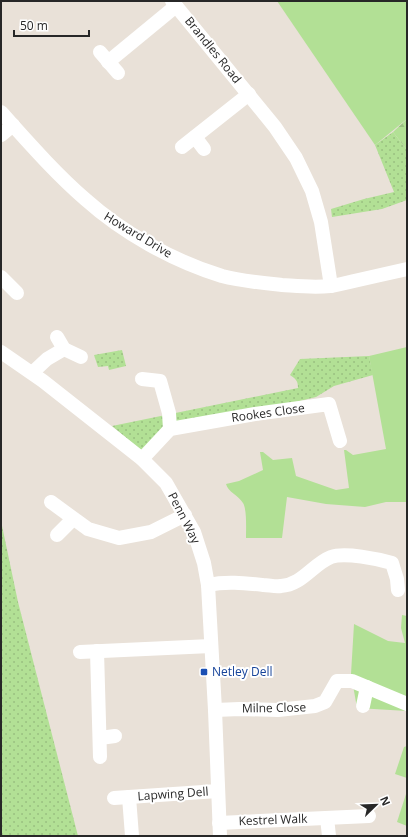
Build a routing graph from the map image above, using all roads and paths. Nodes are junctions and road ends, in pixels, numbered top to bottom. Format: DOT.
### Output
graph roads {
  1 [pos="174,3"];
  2 [pos="118,73"];
  3 [pos="249,94"];
  4 [pos="1,112"];
  5 [pos="13,125"];
  6 [pos="1,135"];
  7 [pos="194,137"];
  8 [pos="182,147"];
  9 [pos="204,149"];
  10 [pos="407,269"];
  11 [pos="1,277"];
  12 [pos="331,286"];
  13 [pos="17,293"];
  14 [pos="57,337"];
  15 [pos="64,349"];
  16 [pos="1,352"];
  17 [pos="82,358"];
  18 [pos="32,373"];
  19 [pos="142,379"];
  20 [pos="170,429"];
  21 [pos="340,441"];
  22 [pos="142,460"];
  23 [pos="51,502"];
  24 [pos="185,515"];
  25 [pos="73,519"];
  26 [pos="57,535"];
  27 [pos="208,585"];
  28 [pos="398,590"];
  29 [pos="211,646"];
  30 [pos="97,651"];
  31 [pos="80,652"];
  32 [pos="367,687"];
  33 [pos="407,704"];
  34 [pos="363,706"];
  35 [pos="215,710"];
  36 [pos="115,736"];
  37 [pos="100,738"];
  38 [pos="100,757"];
  39 [pos="218,791"];
  40 [pos="129,797"];
  41 [pos="114,798"];
  42 [pos="369,816"];
  43 [pos="327,818"];
  44 [pos="220,829"];
  45 [pos="132,836"];
  46 [pos="329,836"];
  1 -- 2 [label="street, Brandles Road"];
  1 -- 3 [label="street, Brandles Road"];
  3 -- 7 [label="street, Brandles Road"];
  3 -- 12 [label="street, Brandles Road"];
  4 -- 5 [label="street, Howard Drive"];
  5 -- 6 [label="street"];
  5 -- 12 [label="street, Howard Drive"];
  7 -- 8 [label="street, Brandles Road"];
  7 -- 9 [label="street"];
  10 -- 12 [label="street, Howard Drive"];
  11 -- 13 [label="street"];
  14 -- 15 [label="street"];
  15 -- 17 [label="street"];
  15 -- 18 [label="street"];
  16 -- 18 [label="street, Penn Way"];
  18 -- 22 [label="street, Penn Way"];
  19 -- 20 [label="street"];
  20 -- 21 [label="street, Rookes Close"];
  20 -- 22 [label="street"];
  22 -- 24 [label="street, Penn Way"];
  23 -- 25 [label="street"];
  24 -- 25 [label="street"];
  24 -- 27 [label="street, Penn Way"];
  25 -- 26 [label="street"];
  27 -- 28 [label="street"];
  27 -- 29 [label="street, Penn Way"];
  29 -- 30 [label="street"];
  29 -- 35 [label="street, Penn Way"];
  30 -- 31 [label="street"];
  30 -- 37 [label="street"];
  32 -- 33 [label="street, Milne Close"];
  32 -- 34 [label="street"];
  32 -- 35 [label="street, Milne Close"];
  35 -- 39 [label="street, Penn Way"];
  36 -- 37 [label="street"];
  37 -- 38 [label="street"];
  39 -- 40 [label="street, Lapwing Dell"];
  39 -- 44 [label="street, Penn Way"];
  40 -- 41 [label="street, Lapwing Dell"];
  40 -- 45 [label="street, Lapwing Dell"];
  42 -- 43 [label="street, Kestrel Walk"];
  43 -- 44 [label="street, Kestrel Walk"];
  43 -- 46 [label="street"];
}
